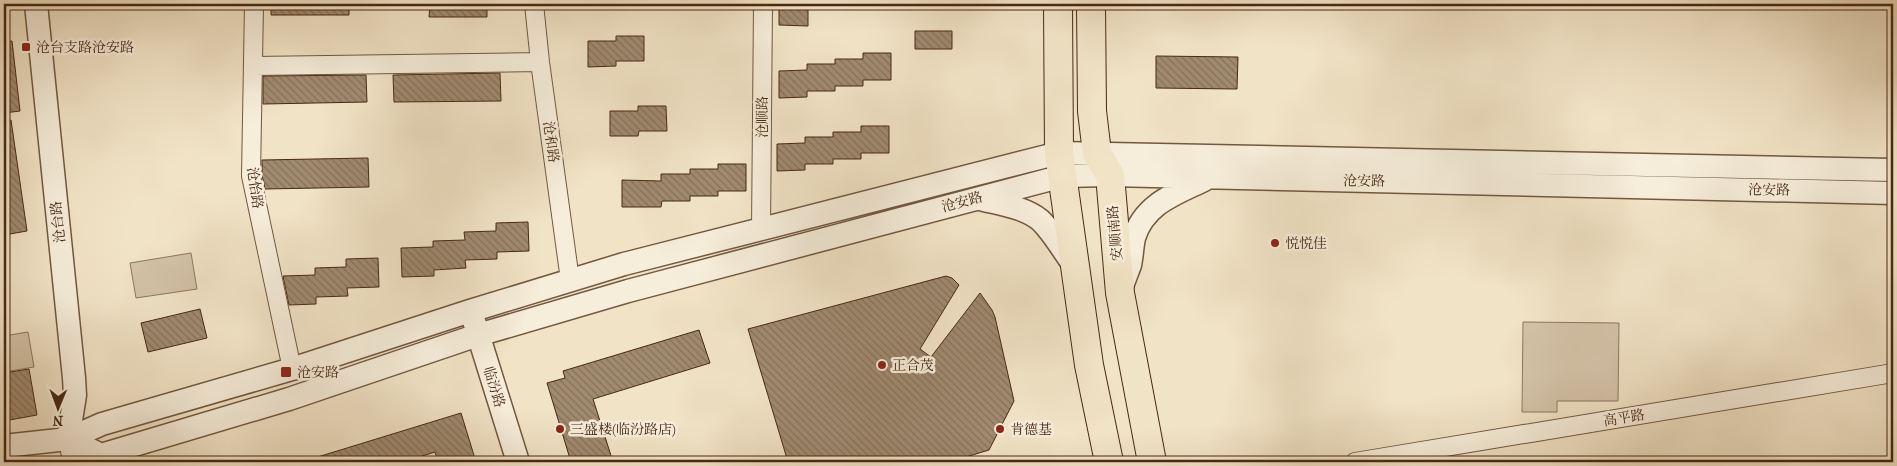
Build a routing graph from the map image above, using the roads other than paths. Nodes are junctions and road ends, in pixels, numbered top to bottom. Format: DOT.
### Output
graph roads {
  1 [pos="36,4"];
  2 [pos="254,4"];
  3 [pos="534,4"];
  4 [pos="763,4"];
  5 [pos="1058,4"];
  6 [pos="1091,4"];
  7 [pos="540,62"];
  8 [pos="253,66"];
  9 [pos="1061,164"];
  10 [pos="1103,164"];
  11 [pos="1893,170"];
  12 [pos="1210,178"];
  13 [pos="1893,192"];
  14 [pos="977,198"];
  15 [pos="761,230"];
  16 [pos="1074,265"];
  17 [pos="570,280"];
  18 [pos="1120,293"];
  19 [pos="470,311"];
  20 [pos="478,335"];
  21 [pos="292,369"];
  22 [pos="1893,373"];
  23 [pos="68,439"];
  24 [pos="4,446"];
  25 [pos="72,462"];
  26 [pos="518,462"];
  27 [pos="1109,462"];
  28 [pos="1152,462"];
  29 [pos="1355,462"];
  1 -- 23 [label="street, 沧台路"];
  2 -- 8 [label="street, 沧怡路"];
  3 -- 7 [label="street, 沧和路"];
  4 -- 15 [label="street, 沧顺路"];
  5 -- 9 [label="main road"];
  6 -- 10 [label="main road, 安顺南路"];
  7 -- 8 [label="street"];
  7 -- 17 [label="street, 沧和路"];
  8 -- 21 [label="street, 沧怡路"];
  9 -- 10 [label="street, 沧安路"];
  9 -- 14 [label="street, 沧安路"];
  9 -- 15 [label="street, 沧安路"];
  9 -- 16 [label="main road"];
  10 -- 11 [label="street"];
  10 -- 12 [label="street, 沧安路"];
  10 -- 18 [label="main road, 安顺南路"];
  12 -- 13 [label="street, 沧安路"];
  12 -- 18 [label="street"];
  14 -- 16 [label="street"];
  14 -- 20 [label="street, 沧安路"];
  15 -- 17 [label="street, 沧安路"];
  16 -- 27 [label="main road"];
  17 -- 19 [label="street, 沧安路"];
  18 -- 28 [label="main road, 安顺南路"];
  19 -- 20 [label="street, 临汾路"];
  19 -- 21 [label="street, 沧安路"];
  20 -- 23 [label="street, 沧安路"];
  20 -- 26 [label="street, 临汾路"];
  21 -- 23 [label="street, 沧安路"];
  22 -- 29 [label="street, 高平路"];
  23 -- 24 [label="street, 沧安路"];
  23 -- 25 [label="street"];
}
